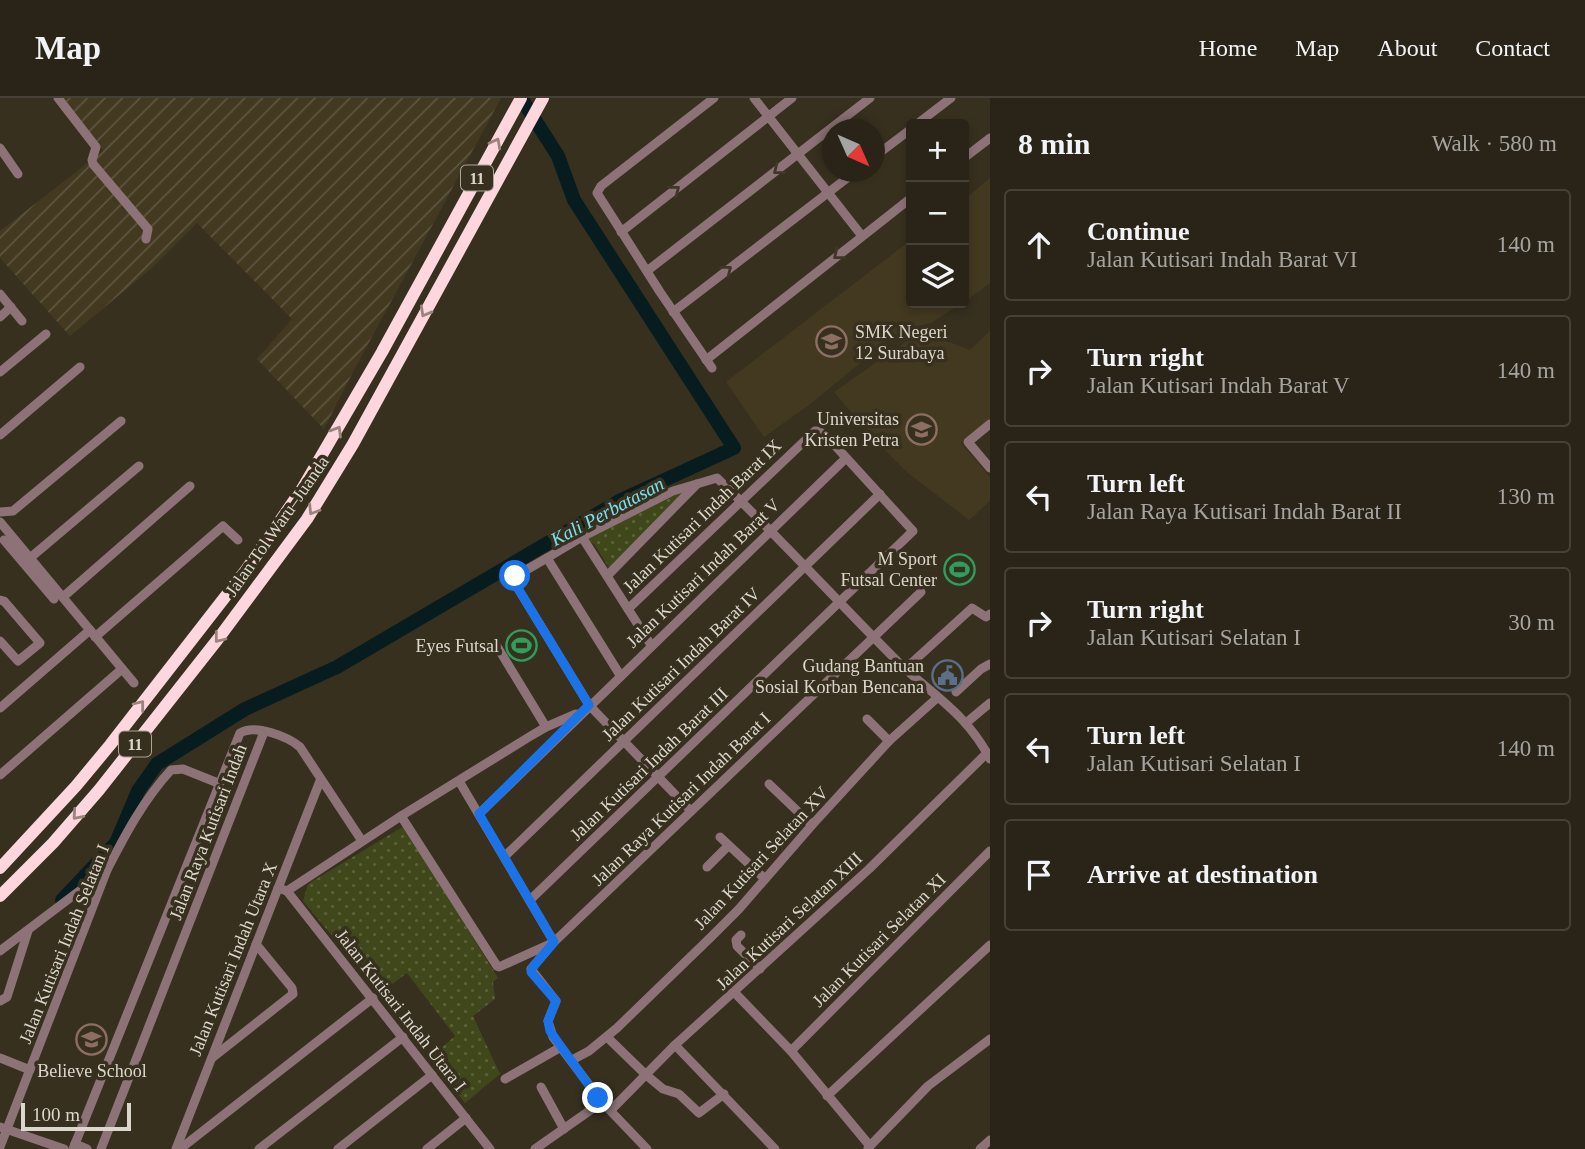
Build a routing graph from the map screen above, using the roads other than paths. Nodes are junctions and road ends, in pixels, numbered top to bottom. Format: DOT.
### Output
graph roads {
  1 [pos="58,98"];
  2 [pos="521,98"];
  3 [pos="543,98"];
  4 [pos="714,98"];
  5 [pos="754,98"];
  6 [pos="792,98"];
  7 [pos="870,98"];
  8 [pos="951,98"];
  9 [pos="769,116"];
  10 [pos="924,119"];
  11 [pos="906,133"];
  12 [pos="990,138"];
  13 [pos="0,149"];
  14 [pos="885,149"];
  15 [pos="799,154"];
  16 [pos="969,154"];
  17 [pos="18,174"];
  18 [pos="842,182"];
  19 [pos="827,193"];
  20 [pos="906,202"];
  21 [pos="621,232"];
  22 [pos="862,236"];
  23 [pos="146,239"];
  24 [pos="647,271"];
  25 [pos="0,294"];
  26 [pos="11,307"];
  27 [pos="673,312"];
  28 [pos="0,317"];
  29 [pos="22,321"];
  30 [pos="46,334"];
  31 [pos="80,367"];
  32 [pos="0,372"];
  33 [pos="121,421"];
  34 [pos="990,424"];
  35 [pos="0,435"];
  36 [pos="846,458"];
  37 [pos="139,466"];
  38 [pos="990,468"];
  39 [pos="698,482"];
  40 [pos="190,486"];
  41 [pos="880,494"];
  42 [pos="740,500"];
  43 [pos="13,511"];
  44 [pos="0,512"];
  45 [pos="1,525"];
  46 [pos="770,531"];
  47 [pos="911,534"];
  48 [pos="582,537"];
  49 [pos="5,539"];
  50 [pos="238,540"];
  51 [pos="30,558"];
  52 [pos="547,558"];
  53 [pos="805,566"];
  54 [pos="607,576"];
  55 [pos="921,592"];
  56 [pos="58,598"];
  57 [pos="0,600"];
  58 [pos="840,602"];
  59 [pos="628,609"];
  60 [pos="990,614"];
  61 [pos="93,633"];
  62 [pos="873,636"];
  63 [pos="0,641"];
  64 [pos="495,642"];
  65 [pos="651,645"];
  66 [pos="990,664"];
  67 [pos="122,669"];
  68 [pos="905,669"];
  69 [pos="620,675"];
  70 [pos="134,683"];
  71 [pos="948,697"];
  72 [pos="990,703"];
  73 [pos="589,705"];
  74 [pos="0,708"];
  75 [pos="581,712"];
  76 [pos="867,719"];
  77 [pos="966,723"];
  78 [pos="546,727"];
  79 [pos="264,732"];
  80 [pos="623,741"];
  81 [pos="889,741"];
  82 [pos="988,756"];
  83 [pos="0,775"];
  84 [pos="658,777"];
  85 [pos="459,780"];
  86 [pos="320,781"];
  87 [pos="218,783"];
  88 [pos="769,784"];
  89 [pos="691,811"];
  90 [pos="479,814"];
  91 [pos="401,816"];
  92 [pos="812,825"];
  93 [pos="720,837"];
  94 [pos="362,841"];
  95 [pos="728,846"];
  96 [pos="990,851"];
  97 [pos="504,857"];
  98 [pos="706,867"];
  99 [pos="0,868"];
  100 [pos="107,870"];
  101 [pos="765,879"];
  102 [pos="283,890"];
  103 [pos="0,896"];
  104 [pos="530,900"];
  105 [pos="28,930"];
  106 [pos="741,935"];
  107 [pos="554,942"];
  108 [pos="256,944"];
  109 [pos="990,944"];
  110 [pos="0,951"];
  111 [pos="760,969"];
  112 [pos="735,993"];
  113 [pos="373,998"];
  114 [pos="0,1001"];
  115 [pos="403,1037"];
  116 [pos="607,1037"];
  117 [pos="990,1039"];
  118 [pos="675,1045"];
  119 [pos="561,1046"];
  120 [pos="791,1051"];
  121 [pos="0,1058"];
  122 [pos="211,1059"];
  123 [pos="572,1060"];
  124 [pos="30,1070"];
  125 [pos="645,1074"];
  126 [pos="432,1075"];
  127 [pos="505,1079"];
  128 [pos="541,1087"];
  129 [pos="724,1094"];
  130 [pos="827,1096"];
  131 [pos="602,1102"];
  132 [pos="611,1110"];
  133 [pos="466,1118"];
  134 [pos="4,1128"];
  135 [pos="564,1129"];
  136 [pos="990,1140"];
  137 [pos="0,1147"];
  138 [pos="74,1147"];
  139 [pos="869,1148"];
  140 [pos="64,1149"];
  141 [pos="87,1149"];
  142 [pos="100,1149"];
  143 [pos="178,1149"];
  144 [pos="259,1149"];
  145 [pos="338,1149"];
  146 [pos="426,1149"];
  147 [pos="490,1149"];
  148 [pos="535,1149"];
  149 [pos="647,1149"];
  150 [pos="775,1149"];
  151 [pos="980,1149"];
  1 -- 23 [label="street"];
  99 -- 2 [label="highway, Jalan Tol Waru–Juanda / 11, one-way"];
  3 -- 103 [label="highway, Jalan Tol Waru–Juanda / 11, one-way"];
  4 -- 21 [label="street"];
  5 -- 9 [label="street"];
  6 -- 9 [label="street"];
  7 -- 15 [label="street"];
  8 -- 10 [label="street"];
  9 -- 15 [label="street"];
  21 -- 9 [label="street, one-way"];
  11 -- 14 [label="street"];
  12 -- 16 [label="street"];
  13 -- 17 [label="street"];
  15 -- 19 [label="street"];
  15 -- 24 [label="street, one-way"];
  18 -- 19 [label="street"];
  19 -- 22 [label="street"];
  27 -- 19 [label="street, one-way"];
  20 -- 22 [label="street"];
  21 -- 24 [label="street"];
  22 -- 27 [label="street, one-way"];
  24 -- 27 [label="street"];
  25 -- 26 [label="street"];
  26 -- 28 [label="street"];
  26 -- 29 [label="street"];
  30 -- 32 [label="street"];
  31 -- 35 [label="street"];
  33 -- 43 [label="street"];
  34 -- 38 [label="street"];
  36 -- 41 [label="street, Jalan Kutisari Indah Barat IX"];
  36 -- 42 [label="street, Jalan Kutisari Indah Barat IX"];
  36 -- 46 [label="street, Jalan Kutisari Indah Barat V"];
  37 -- 51 [label="street"];
  39 -- 42 [label="street"];
  39 -- 48 [label="street"];
  39 -- 54 [label="street"];
  40 -- 56 [label="street"];
  41 -- 47 [label="street, Jalan Kutisari Indah Barat IX"];
  41 -- 53 [label="street, Jalan Kutisari Indah Barat IV"];
  42 -- 46 [label="street"];
  42 -- 59 [label="street, Jalan Kutisari Indah Barat IX"];
  43 -- 44 [label="street"];
  43 -- 49 [label="street"];
  45 -- 49 [label="street"];
  46 -- 53 [label="street"];
  46 -- 65 [label="street, Jalan Kutisari Indah Barat V"];
  47 -- 58 [label="street, Jalan Kutisari Indah Barat III"];
  48 -- 52 [label="street"];
  48 -- 54 [label="street"];
  49 -- 51 [label="street"];
  49 -- 56 [label="street"];
  50 -- 61 [label="street"];
  51 -- 56 [label="street"];
  52 -- 69 [label="street"];
  52 -- 73 [label="street"];
  53 -- 58 [label="street"];
  53 -- 80 [label="street, Jalan Kutisari Indah Barat IV"];
  54 -- 59 [label="street"];
  55 -- 62 [label="street, Jalan Raya Kutisari Indah Barat I"];
  56 -- 61 [label="street"];
  57 -- 63 [label="street"];
  58 -- 62 [label="street"];
  58 -- 84 [label="street, Jalan Kutisari Indah Barat III"];
  59 -- 65 [label="street"];
  60 -- 68 [label="street"];
  61 -- 67 [label="street"];
  61 -- 74 [label="street"];
  62 -- 68 [label="street"];
  62 -- 89 [label="street, Jalan Raya Kutisari Indah Barat I"];
  64 -- 78 [label="street"];
  65 -- 69 [label="street, Jalan Kutisari Indah Barat V"];
  66 -- 71 [label="street, Jalan Kutisari Selatan XV"];
  67 -- 70 [label="street"];
  67 -- 83 [label="street"];
  68 -- 71 [label="street"];
  69 -- 73 [label="street, Jalan Kutisari Indah Barat V"];
  71 -- 77 [label="street"];
  71 -- 81 [label="street, Jalan Kutisari Selatan XV"];
  72 -- 77 [label="street"];
  73 -- 75 [label="street, Jalan Kutisari Indah Barat V"];
  73 -- 80 [label="street"];
  75 -- 78 [label="street, Jalan Kutisari Indah Barat V"];
  75 -- 90 [label="street, Jalan Kutisari Indah Barat V"];
  76 -- 81 [label="street"];
  77 -- 82 [label="street"];
  78 -- 85 [label="street, Jalan Kutisari Indah Barat V"];
  79 -- 86 [label="street"];
  79 -- 87 [label="street, Jalan Raya Kutisari Indah"];
  79 -- 142 [label="street, Jalan Raya Kutisari Indah"];
  80 -- 84 [label="street"];
  80 -- 97 [label="street, Jalan Kutisari Indah Barat IV"];
  81 -- 92 [label="street, Jalan Kutisari Selatan XV"];
  82 -- 111 [label="street, Jalan Kutisari Selatan XIII"];
  84 -- 89 [label="street"];
  84 -- 104 [label="street, Jalan Kutisari Indah Barat III"];
  85 -- 90 [label="street"];
  85 -- 91 [label="street, Jalan Kutisari Indah Barat V"];
  86 -- 94 [label="street"];
  86 -- 102 [label="street, Jalan Kutisari Indah Utara X"];
  87 -- 100 [label="street, Jalan Kutisari Indah Selatan I"];
  87 -- 138 [label="street, Jalan Raya Kutisari Indah"];
  88 -- 92 [label="street"];
  89 -- 107 [label="street, Jalan Raya Kutisari Indah Barat I"];
  90 -- 97 [label="street"];
  91 -- 94 [label="street, Jalan Kutisari Indah Barat V"];
  91 -- 107 [label="street"];
  92 -- 101 [label="street, Jalan Kutisari Selatan XV"];
  93 -- 95 [label="street"];
  94 -- 102 [label="street, Jalan Kutisari Indah Barat V"];
  95 -- 98 [label="street"];
  95 -- 101 [label="street"];
  96 -- 120 [label="street, Jalan Kutisari Selatan XI"];
  97 -- 104 [label="street"];
  100 -- 105 [label="street"];
  100 -- 124 [label="street, Jalan Kutisari Indah Selatan I"];
  101 -- 116 [label="street, Jalan Kutisari Selatan XV"];
  102 -- 108 [label="street, Jalan Kutisari Indah Utara X"];
  102 -- 113 [label="street, Jalan Kutisari Indah Utara I"];
  104 -- 107 [label="street"];
  105 -- 110 [label="street"];
  105 -- 114 [label="street"];
  106 -- 111 [label="street"];
  107 -- 119 [label="street"];
  108 -- 122 [label="street, Jalan Kutisari Indah Utara X"];
  108 -- 122 [label="street"];
  109 -- 130 [label="street"];
  111 -- 112 [label="street, Jalan Kutisari Selatan XIII"];
  112 -- 118 [label="street, Jalan Kutisari Selatan XIII"];
  112 -- 120 [label="street"];
  113 -- 115 [label="street, Jalan Kutisari Indah Utara I"];
  113 -- 143 [label="street"];
  115 -- 126 [label="street, Jalan Kutisari Indah Utara I"];
  115 -- 144 [label="street"];
  116 -- 123 [label="street, Jalan Kutisari Selatan XV"];
  116 -- 125 [label="street"];
  117 -- 139 [label="street"];
  118 -- 125 [label="street, Jalan Kutisari Selatan XIII"];
  118 -- 129 [label="street"];
  119 -- 123 [label="street"];
  119 -- 127 [label="street"];
  120 -- 130 [label="street"];
  121 -- 124 [label="street"];
  122 -- 143 [label="street, Jalan Kutisari Indah Utara X"];
  123 -- 131 [label="street"];
  124 -- 134 [label="street, Jalan Kutisari Indah Selatan I"];
  125 -- 129 [label="street"];
  125 -- 132 [label="street, Jalan Kutisari Selatan XIII"];
  126 -- 133 [label="street, Jalan Kutisari Indah Utara I"];
  126 -- 145 [label="street"];
  128 -- 135 [label="street"];
  129 -- 150 [label="street"];
  130 -- 139 [label="street"];
  131 -- 132 [label="street"];
  131 -- 135 [label="street"];
  132 -- 149 [label="street"];
  133 -- 146 [label="street"];
  133 -- 147 [label="street, Jalan Kutisari Indah Utara I"];
  134 -- 137 [label="street, Jalan Kutisari Indah Selatan I"];
  134 -- 140 [label="street"];
  135 -- 148 [label="street"];
  136 -- 151 [label="street"];
  138 -- 141 [label="street"];
}
